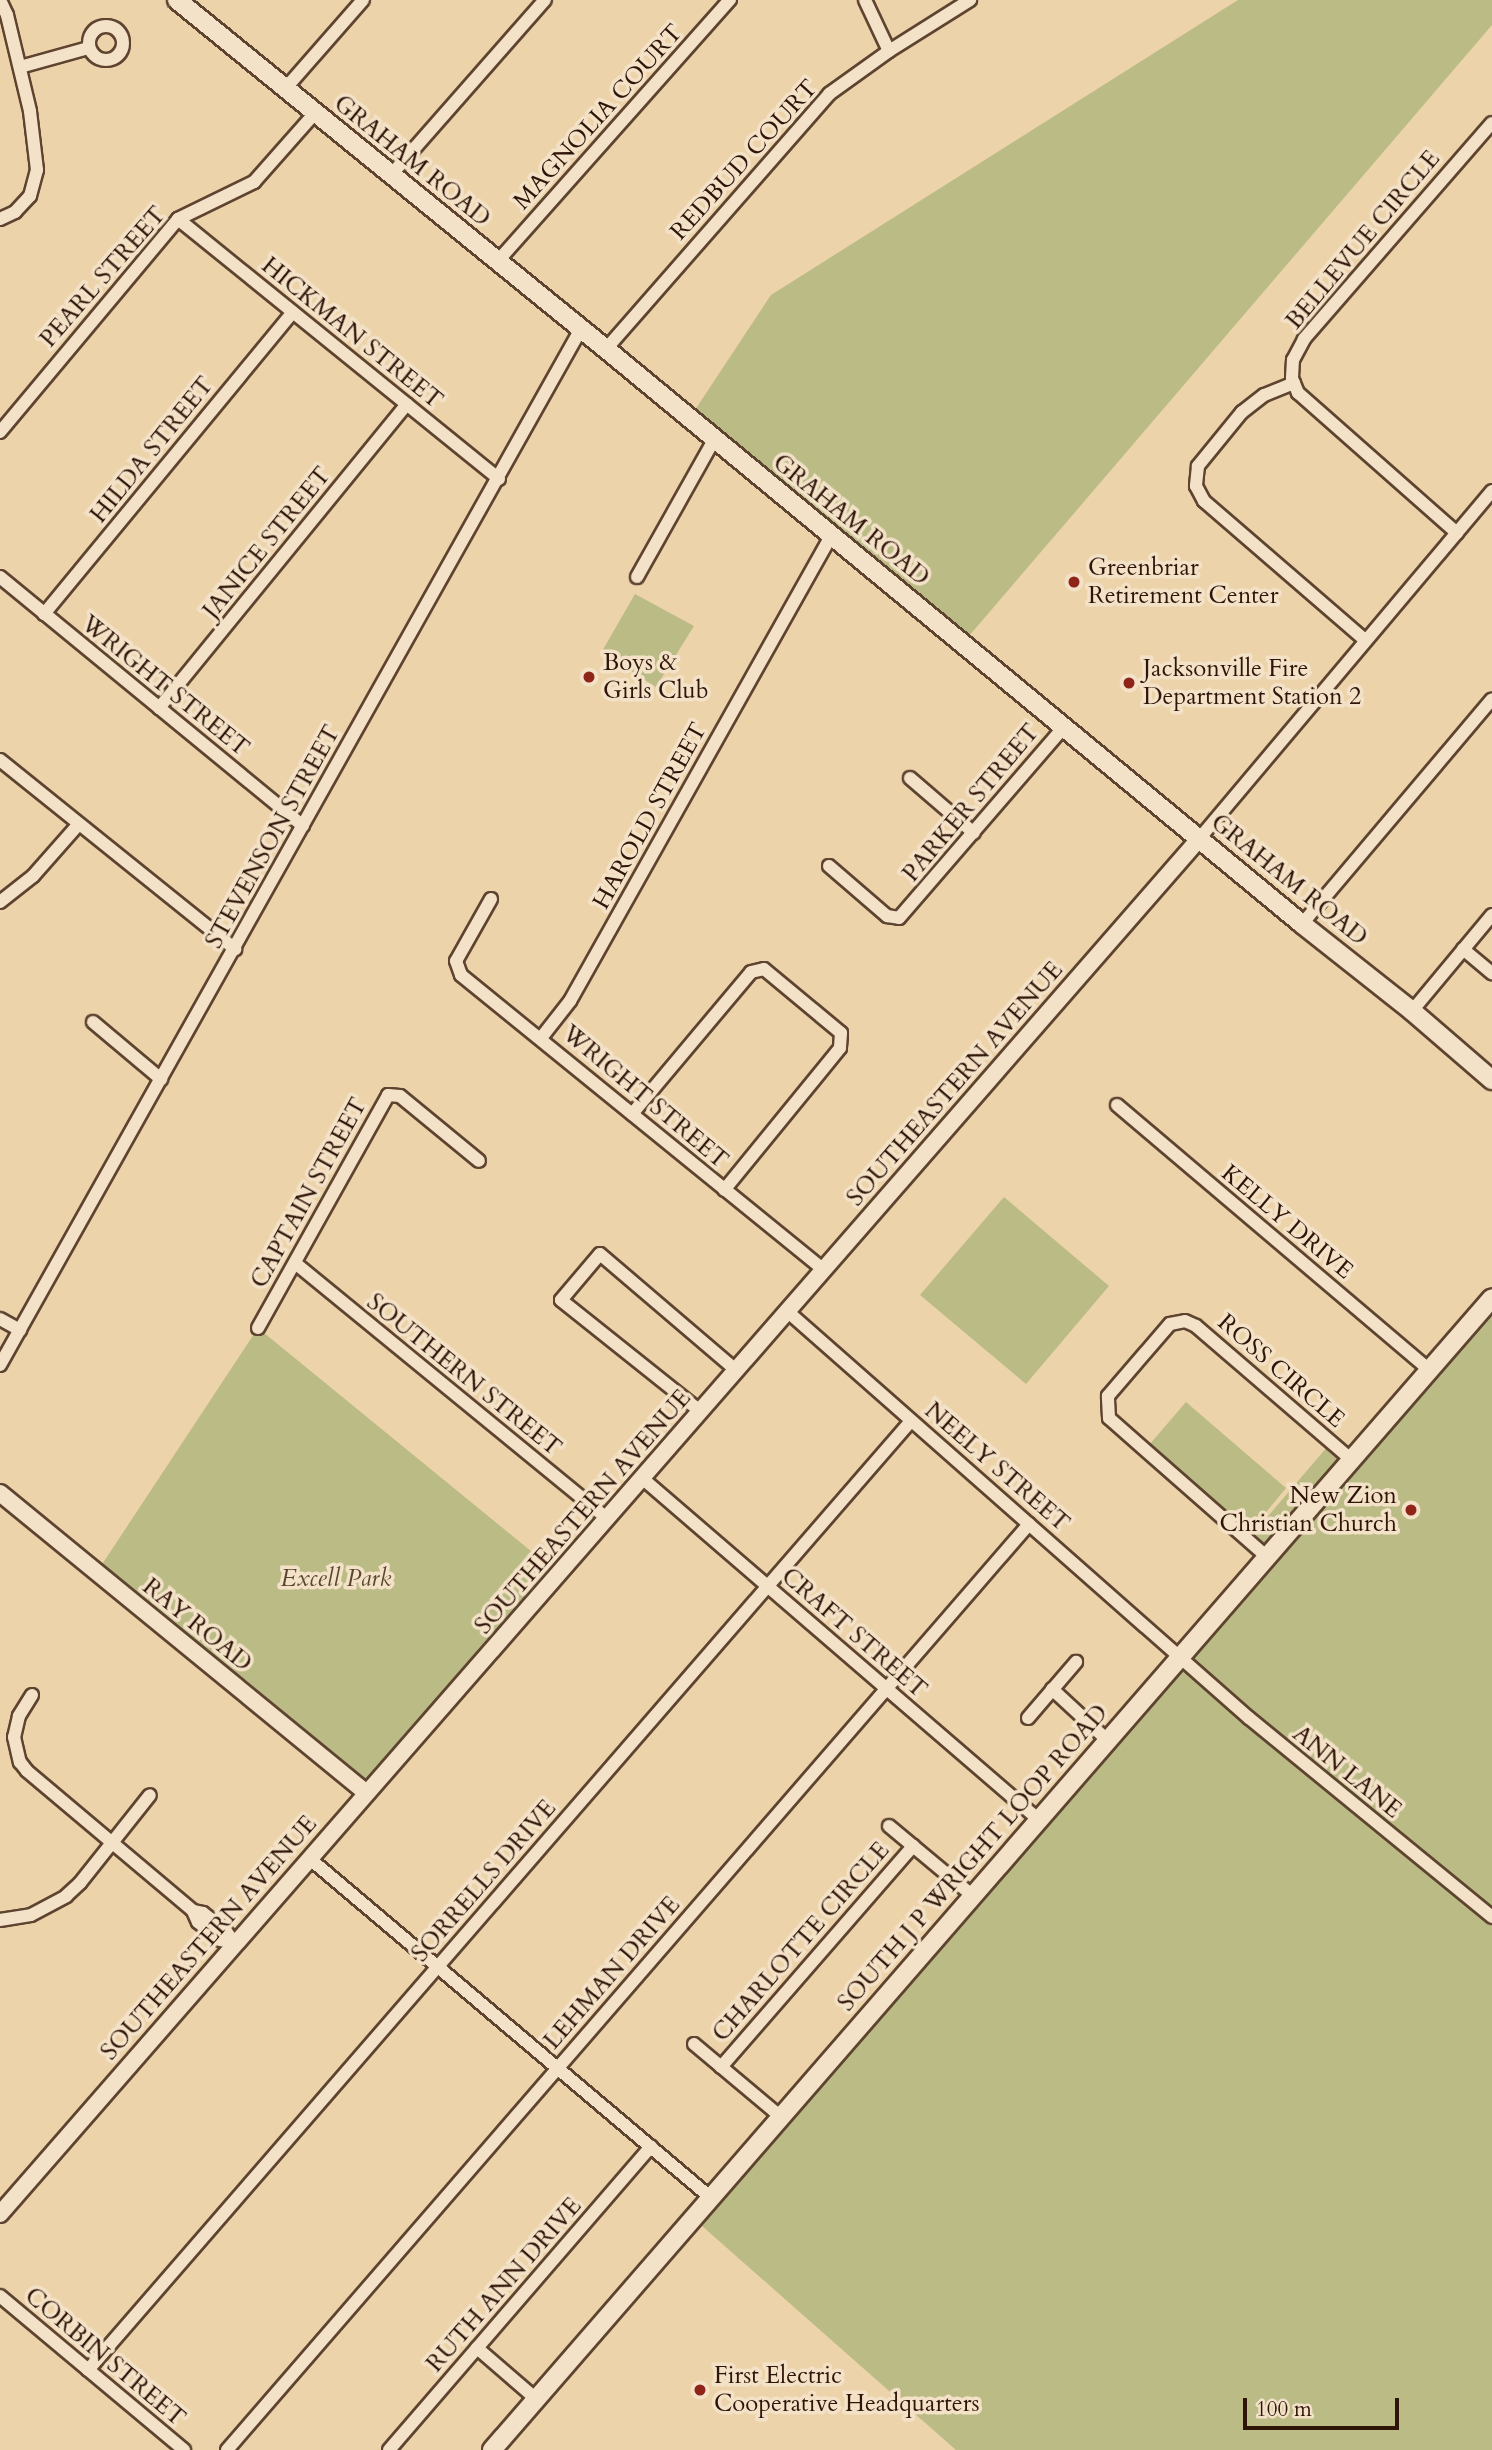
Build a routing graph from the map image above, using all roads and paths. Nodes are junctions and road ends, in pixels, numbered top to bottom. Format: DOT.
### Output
graph roads {
  1 [pos="0,0"];
  2 [pos="177,0"];
  3 [pos="363,0"];
  4 [pos="545,0"];
  5 [pos="730,0"];
  6 [pos="865,0"];
  7 [pos="970,0"];
  8 [pos="88,48"];
  9 [pos="888,51"];
  10 [pos="20,67"];
  11 [pos="285,89"];
  12 [pos="314,113"];
  13 [pos="1492,123"];
  14 [pos="391,175"];
  15 [pos="0,219"];
  16 [pos="178,219"];
  17 [pos="497,262"];
  18 [pos="293,312"];
  19 [pos="581,329"];
  20 [pos="606,349"];
  21 [pos="1294,383"];
  22 [pos="407,404"];
  23 [pos="0,432"];
  24 [pos="714,440"];
  25 [pos="499,479"];
  26 [pos="1492,491"];
  27 [pos="1457,533"];
  28 [pos="831,537"];
  29 [pos="637,577"];
  30 [pos="0,578"];
  31 [pos="44,614"];
  32 [pos="1365,640"];
  33 [pos="1492,699"];
  34 [pos="159,708"];
  35 [pos="1065,726"];
  36 [pos="0,760"];
  37 [pos="910,778"];
  38 [pos="78,825"];
  39 [pos="303,827"];
  40 [pos="974,833"];
  41 [pos="1199,839"];
  42 [pos="829,866"];
  43 [pos="491,899"];
  44 [pos="0,902"];
  45 [pos="1492,915"];
  46 [pos="1302,924"];
  47 [pos="234,949"];
  48 [pos="1464,949"];
  49 [pos="1492,973"];
  50 [pos="1412,1011"];
  51 [pos="93,1022"];
  52 [pos="541,1038"];
  53 [pos="161,1079"];
  54 [pos="1492,1080"];
  55 [pos="1117,1105"];
  56 [pos="632,1114"];
  57 [pos="479,1161"];
  58 [pos="724,1190"];
  59 [pos="295,1263"];
  60 [pos="823,1269"];
  61 [pos="1492,1298"];
  62 [pos="787,1311"];
  63 [pos="0,1319"];
  64 [pos="258,1328"];
  65 [pos="20,1330"];
  66 [pos="0,1366"];
  67 [pos="736,1370"];
  68 [pos="1430,1370"];
  69 [pos="700,1411"];
  70 [pos="911,1420"];
  71 [pos="1352,1460"];
  72 [pos="642,1478"];
  73 [pos="0,1493"];
  74 [pos="607,1518"];
  75 [pos="1029,1524"];
  76 [pos="1266,1556"];
  77 [pos="767,1587"];
  78 [pos="1179,1655"];
  79 [pos="1076,1662"];
  80 [pos="886,1689"];
  81 [pos="1052,1689"];
  82 [pos="32,1696"];
  83 [pos="1028,1718"];
  84 [pos="1107,1740"];
  85 [pos="365,1792"];
  86 [pos="150,1795"];
  87 [pos="1039,1820"];
  88 [pos="889,1826"];
  89 [pos="114,1842"];
  90 [pos="913,1846"];
  91 [pos="309,1858"];
  92 [pos="973,1896"];
  93 [pos="1492,1917"];
  94 [pos="0,1920"];
  95 [pos="234,1943"];
  96 [pos="438,1967"];
  97 [pos="694,2044"];
  98 [pos="721,2067"];
  99 [pos="558,2068"];
  100 [pos="781,2117"];
  101 [pos="650,2147"];
  102 [pos="711,2198"];
  103 [pos="0,2214"];
  104 [pos="0,2296"];
  105 [pos="477,2347"];
  106 [pos="89,2370"];
  107 [pos="536,2399"];
  108 [pos="184,2450"];
  109 [pos="227,2450"];
  110 [pos="389,2450"];
  111 [pos="492,2450"];
  1 -- 10 [label="street"];
  2 -- 11 [label="main road, GRAHAM ROAD"];
  3 -- 11 [label="street"];
  4 -- 14 [label="street"];
  5 -- 17 [label="street, MAGNOLIA COURT"];
  6 -- 9 [label="street"];
  7 -- 9 [label="street, REDBUD COURT"];
  8 -- 10 [label="street"];
  9 -- 20 [label="street, REDBUD COURT"];
  10 -- 15 [label="street"];
  11 -- 12 [label="main road, GRAHAM ROAD"];
  12 -- 14 [label="main road, GRAHAM ROAD"];
  12 -- 16 [label="street, PEARL STREET"];
  13 -- 21 [label="street, BELLEVUE CIRCLE"];
  14 -- 17 [label="main road, GRAHAM ROAD"];
  16 -- 18 [label="street, HICKMAN STREET"];
  16 -- 23 [label="street, PEARL STREET"];
  17 -- 19 [label="main road, GRAHAM ROAD"];
  18 -- 22 [label="street, HICKMAN STREET"];
  18 -- 31 [label="street, HILDA STREET"];
  19 -- 20 [label="main road, GRAHAM ROAD"];
  19 -- 25 [label="street, STEVENSON STREET"];
  20 -- 24 [label="main road, GRAHAM ROAD"];
  21 -- 27 [label="street"];
  21 -- 32 [label="street"];
  22 -- 25 [label="street, HICKMAN STREET"];
  22 -- 34 [label="street, JANICE STREET"];
  24 -- 28 [label="main road, GRAHAM ROAD"];
  24 -- 29 [label="street"];
  25 -- 39 [label="street, STEVENSON STREET"];
  26 -- 27 [label="street"];
  27 -- 32 [label="street"];
  28 -- 35 [label="main road, GRAHAM ROAD"];
  28 -- 52 [label="street, HAROLD STREET"];
  30 -- 31 [label="street, WRIGHT STREET"];
  31 -- 34 [label="street, WRIGHT STREET"];
  32 -- 41 [label="street"];
  33 -- 46 [label="street"];
  34 -- 39 [label="street, WRIGHT STREET"];
  35 -- 40 [label="street, PARKER STREET"];
  35 -- 41 [label="main road, GRAHAM ROAD"];
  36 -- 38 [label="street"];
  37 -- 40 [label="street"];
  38 -- 44 [label="street"];
  38 -- 47 [label="street"];
  39 -- 47 [label="street, STEVENSON STREET"];
  40 -- 42 [label="street, PARKER STREET"];
  41 -- 46 [label="main road, GRAHAM ROAD"];
  41 -- 60 [label="street, SOUTHEASTERN AVENUE"];
  43 -- 52 [label="street, WRIGHT STREET"];
  45 -- 48 [label="street"];
  46 -- 50 [label="main road, GRAHAM ROAD"];
  47 -- 53 [label="street, STEVENSON STREET"];
  48 -- 49 [label="street"];
  48 -- 50 [label="street"];
  50 -- 54 [label="main road, GRAHAM ROAD"];
  51 -- 53 [label="street"];
  52 -- 56 [label="street, WRIGHT STREET"];
  53 -- 65 [label="street, STEVENSON STREET"];
  55 -- 68 [label="street, KELLY DRIVE"];
  56 -- 58 [label="street, WRIGHT STREET"];
  56 -- 58 [label="street"];
  57 -- 59 [label="street, CAPTAIN STREET"];
  58 -- 60 [label="street, WRIGHT STREET"];
  59 -- 64 [label="street, CAPTAIN STREET"];
  59 -- 74 [label="street, SOUTHERN STREET"];
  60 -- 62 [label="street, SOUTHEASTERN AVENUE"];
  61 -- 68 [label="main road, SOUTH J P WRIGHT LOOP ROAD"];
  62 -- 67 [label="street, SOUTHEASTERN AVENUE"];
  62 -- 70 [label="street, NEELY STREET"];
  63 -- 65 [label="street"];
  65 -- 66 [label="street, STEVENSON STREET"];
  67 -- 69 [label="street, SOUTHEASTERN AVENUE"];
  67 -- 69 [label="street"];
  68 -- 71 [label="main road, SOUTH J P WRIGHT LOOP ROAD"];
  69 -- 72 [label="street, SOUTHEASTERN AVENUE"];
  70 -- 75 [label="street, NEELY STREET"];
  70 -- 77 [label="street, SORRELLS DRIVE"];
  71 -- 76 [label="main road, SOUTH J P WRIGHT LOOP ROAD"];
  71 -- 76 [label="street, ROSS CIRCLE"];
  72 -- 74 [label="street, SOUTHEASTERN AVENUE"];
  72 -- 77 [label="street, CRAFT STREET"];
  73 -- 85 [label="street, RAY ROAD"];
  74 -- 85 [label="street, SOUTHEASTERN AVENUE"];
  75 -- 78 [label="street, NEELY STREET"];
  75 -- 80 [label="street, LEHMAN DRIVE"];
  76 -- 78 [label="main road, SOUTH J P WRIGHT LOOP ROAD"];
  77 -- 80 [label="street, CRAFT STREET"];
  77 -- 96 [label="street, SORRELLS DRIVE"];
  78 -- 84 [label="main road, SOUTH J P WRIGHT LOOP ROAD"];
  78 -- 93 [label="street, ANN LANE"];
  79 -- 81 [label="street"];
  80 -- 87 [label="street, CRAFT STREET"];
  80 -- 99 [label="street, LEHMAN DRIVE"];
  81 -- 83 [label="street"];
  81 -- 84 [label="street"];
  82 -- 89 [label="street"];
  84 -- 87 [label="main road, SOUTH J P WRIGHT LOOP ROAD"];
  85 -- 91 [label="street, SOUTHEASTERN AVENUE"];
  86 -- 89 [label="street"];
  87 -- 92 [label="main road, SOUTH J P WRIGHT LOOP ROAD"];
  88 -- 90 [label="street, CHARLOTTE CIRCLE"];
  89 -- 94 [label="street"];
  89 -- 95 [label="street"];
  90 -- 92 [label="street, CHARLOTTE CIRCLE"];
  90 -- 98 [label="street, CHARLOTTE CIRCLE"];
  91 -- 95 [label="street, SOUTHEASTERN AVENUE"];
  91 -- 96 [label="street"];
  92 -- 100 [label="main road, SOUTH J P WRIGHT LOOP ROAD"];
  95 -- 103 [label="street, SOUTHEASTERN AVENUE"];
  96 -- 99 [label="street"];
  96 -- 106 [label="street, SORRELLS DRIVE"];
  97 -- 98 [label="street, CHARLOTTE CIRCLE"];
  98 -- 100 [label="street, CHARLOTTE CIRCLE"];
  99 -- 101 [label="street"];
  99 -- 109 [label="street, LEHMAN DRIVE"];
  100 -- 102 [label="main road, SOUTH J P WRIGHT LOOP ROAD"];
  101 -- 102 [label="street"];
  101 -- 105 [label="street, RUTH ANN DRIVE"];
  102 -- 107 [label="main road, SOUTH J P WRIGHT LOOP ROAD"];
  104 -- 106 [label="street, CORBIN STREET"];
  105 -- 107 [label="street"];
  105 -- 110 [label="street, RUTH ANN DRIVE"];
  106 -- 108 [label="street, CORBIN STREET"];
  107 -- 111 [label="main road, SOUTH J P WRIGHT LOOP ROAD"];
}
